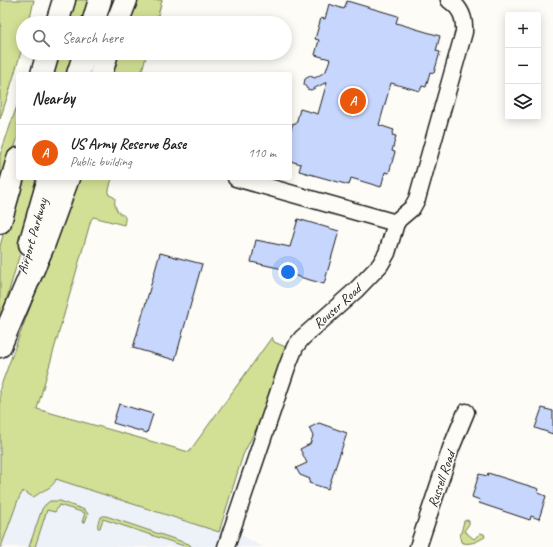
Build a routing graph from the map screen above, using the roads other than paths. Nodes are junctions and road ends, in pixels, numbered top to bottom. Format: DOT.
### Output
graph roads {
  1 [pos="64,0"];
  2 [pos="100,0"];
  3 [pos="126,0"];
  4 [pos="449,0"];
  5 [pos="59,16"];
  6 [pos="95,16"];
  7 [pos="120,16"];
  8 [pos="46,60"];
  9 [pos="82,60"];
  10 [pos="106,60"];
  11 [pos="43,72"];
  12 [pos="79,72"];
  13 [pos="102,72"];
  14 [pos="16,166"];
  15 [pos="48,180"];
  16 [pos="67,180"];
  17 [pos="243,180"];
  18 [pos="0,222"];
  19 [pos="396,223"];
  20 [pos="0,339"];
  21 [pos="0,346"];
  22 [pos="466,412"];
  23 [pos="228,547"];
  24 [pos="418,547"];
  1 -- 5 [label="highway"];
  2 -- 6 [label="highway"];
  3 -- 7 [label="highway"];
  4 -- 19 [label="street"];
  8 -- 11 [label="highway"];
  9 -- 12 [label="highway"];
  10 -- 13 [label="highway"];
  14 -- 18 [label="highway"];
  15 -- 20 [label="highway, Airport Parkway"];
  16 -- 21 [label="highway"];
  17 -- 19 [label="street"];
  19 -- 23 [label="street, Rouser Road"];
  22 -- 24 [label="street, Russell Road"];
}
